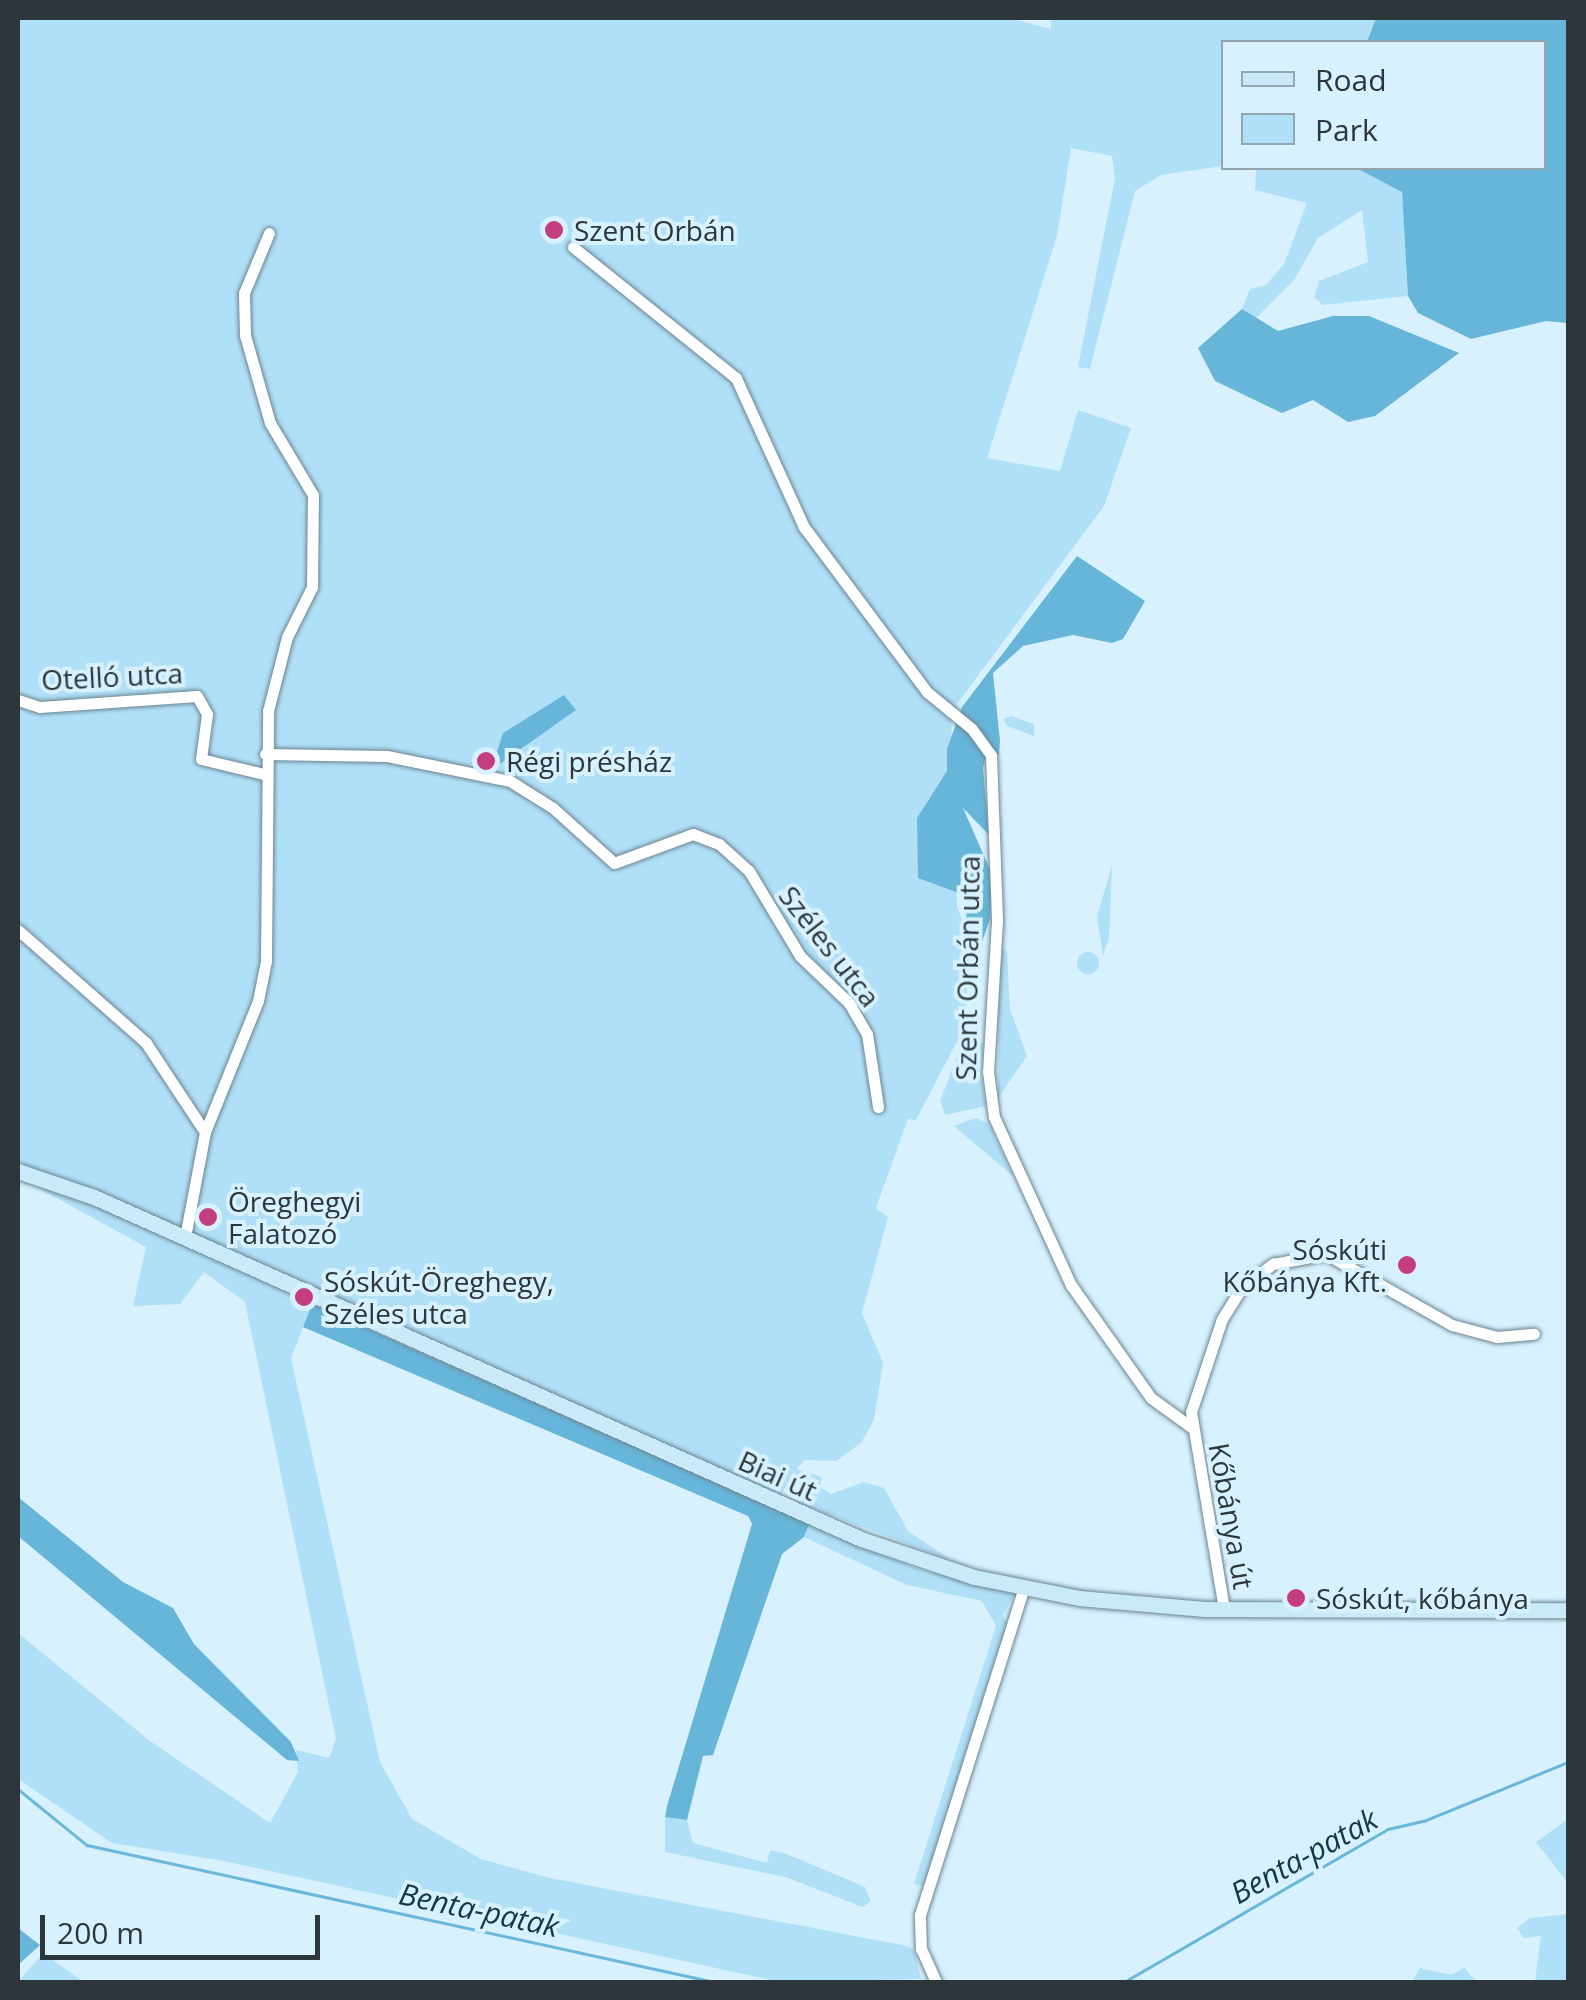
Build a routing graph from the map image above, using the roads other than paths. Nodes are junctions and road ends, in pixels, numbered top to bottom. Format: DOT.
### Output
graph roads {
  1 [pos="269,233"];
  2 [pos="574,247"];
  3 [pos="18,700"];
  4 [pos="265,754"];
  5 [pos="264,774"];
  6 [pos="18,930"];
  7 [pos="878,1108"];
  8 [pos="204,1132"];
  9 [pos="18,1171"];
  10 [pos="185,1237"];
  11 [pos="1534,1334"];
  12 [pos="1192,1428"];
  13 [pos="1024,1588"];
  14 [pos="1224,1609"];
  15 [pos="1568,1610"];
  16 [pos="936,1982"];
  1 -- 4 [label="street"];
  2 -- 12 [label="street, Szent Orbán utca"];
  3 -- 5 [label="street, Otelló utca"];
  4 -- 5 [label="street"];
  4 -- 7 [label="street, Széles utca"];
  5 -- 8 [label="street"];
  6 -- 8 [label="street"];
  8 -- 10 [label="street"];
  9 -- 10 [label="main road, Biai út"];
  10 -- 13 [label="main road, Biai út"];
  11 -- 12 [label="street, Kőbánya út"];
  12 -- 14 [label="street, Kőbánya út"];
  13 -- 14 [label="main road, Biai út"];
  13 -- 16 [label="street"];
  14 -- 15 [label="main road, Biai út"];
}
